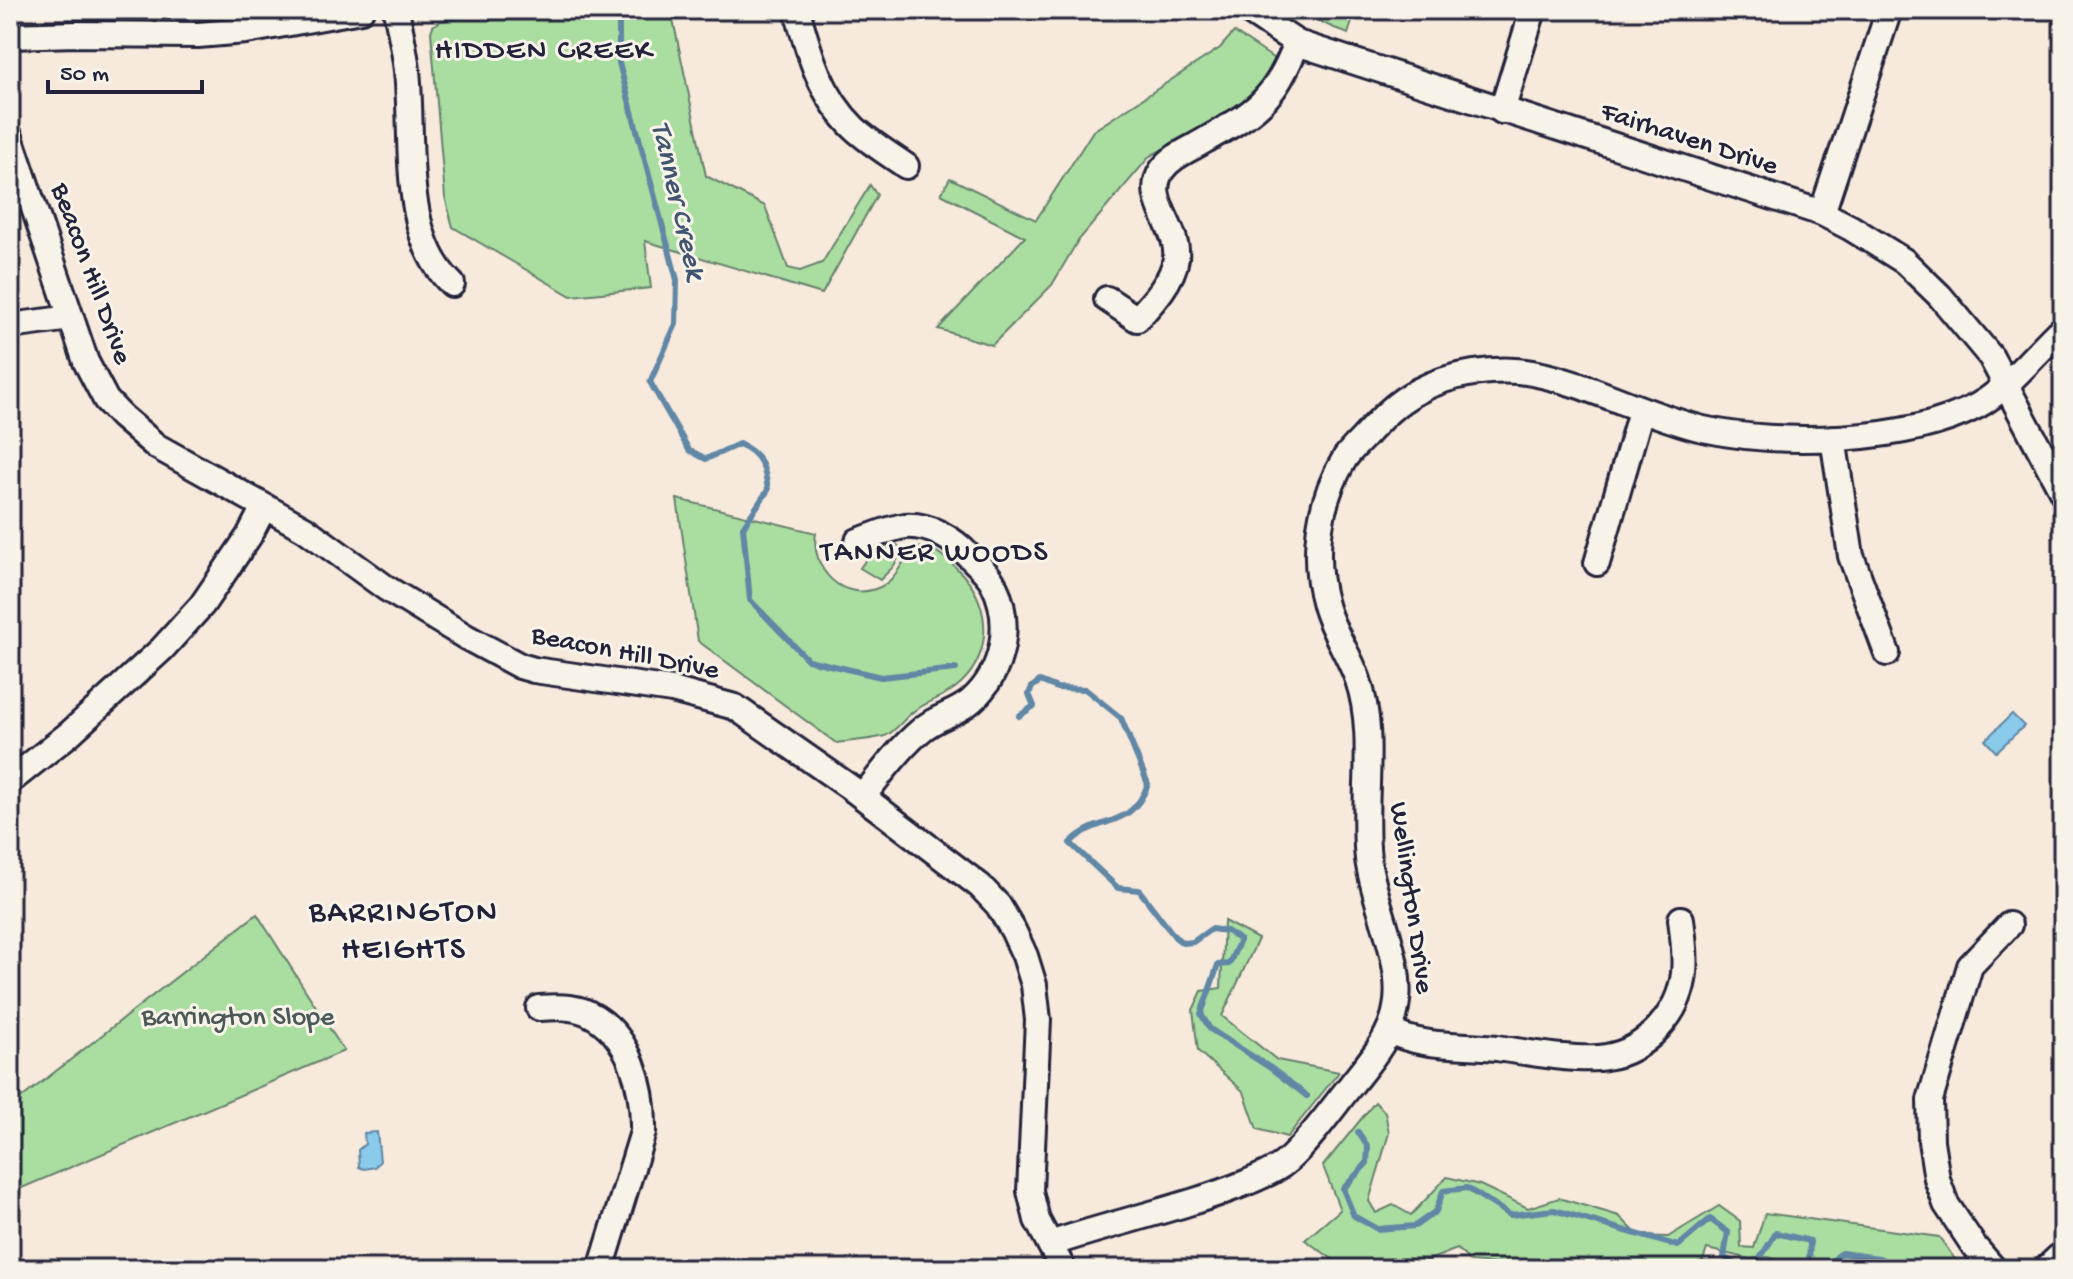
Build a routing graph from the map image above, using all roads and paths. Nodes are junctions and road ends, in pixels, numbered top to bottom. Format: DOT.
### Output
graph roads {
  1 [pos="361,10"];
  2 [pos="396,10"];
  3 [pos="797,10"];
  4 [pos="1247,10"];
  5 [pos="1533,10"];
  6 [pos="1889,10"];
  7 [pos="10,36"];
  8 [pos="1297,43"];
  9 [pos="1502,111"];
  10 [pos="10,137"];
  11 [pos="906,166"];
  12 [pos="1822,213"];
  13 [pos="452,284"];
  14 [pos="1107,299"];
  15 [pos="71,318"];
  16 [pos="10,326"];
  17 [pos="2057,333"];
  18 [pos="2006,382"];
  19 [pos="1641,411"];
  20 [pos="1833,438"];
  21 [pos="2063,493"];
  22 [pos="264,507"];
  23 [pos="858,541"];
  24 [pos="1597,563"];
  25 [pos="1887,653"];
  26 [pos="10,781"];
  27 [pos="863,796"];
  28 [pos="1681,919"];
  29 [pos="2009,925"];
  30 [pos="539,1008"];
  31 [pos="1389,1031"];
  32 [pos="1050,1244"];
  33 [pos="2063,1253"];
  34 [pos="601,1269"];
  35 [pos="1063,1269"];
  36 [pos="1994,1269"];
  37 [pos="2046,1269"];
  1 -- 7 [label="street"];
  2 -- 13 [label="street"];
  3 -- 11 [label="street"];
  4 -- 8 [label="street, Fairhaven Drive"];
  5 -- 9 [label="street"];
  6 -- 12 [label="street"];
  8 -- 9 [label="street, Fairhaven Drive"];
  8 -- 14 [label="street"];
  9 -- 12 [label="street, Fairhaven Drive"];
  10 -- 15 [label="street, Beacon Hill Drive"];
  12 -- 18 [label="street, Fairhaven Drive"];
  15 -- 16 [label="street"];
  15 -- 22 [label="street, Beacon Hill Drive"];
  17 -- 18 [label="street"];
  18 -- 20 [label="street, Wellington Drive"];
  18 -- 21 [label="street, Fairhaven Drive"];
  19 -- 20 [label="street, Wellington Drive"];
  19 -- 24 [label="street"];
  19 -- 31 [label="street, Wellington Drive"];
  20 -- 25 [label="street"];
  22 -- 26 [label="street"];
  22 -- 27 [label="street, Beacon Hill Drive"];
  23 -- 27 [label="street"];
  27 -- 32 [label="street, Beacon Hill Drive"];
  28 -- 31 [label="street"];
  29 -- 36 [label="street"];
  30 -- 34 [label="street"];
  31 -- 32 [label="street, Wellington Drive"];
  32 -- 35 [label="street, Beacon Hill Drive"];
  33 -- 37 [label="street"];
}
